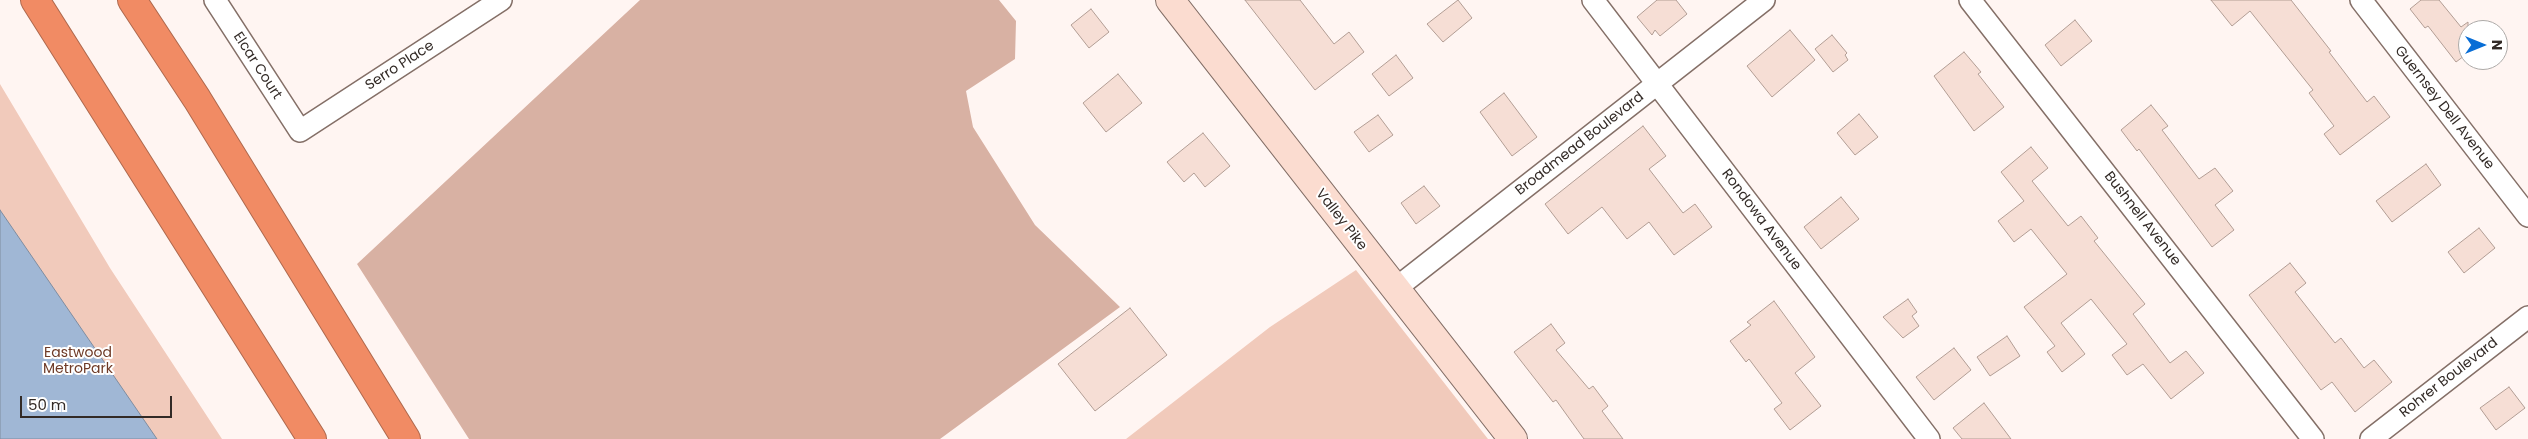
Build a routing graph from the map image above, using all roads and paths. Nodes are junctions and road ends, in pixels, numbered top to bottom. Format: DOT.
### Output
graph roads {
  1 [pos="35,0"];
  2 [pos="132,0"];
  3 [pos="215,0"];
  4 [pos="501,0"];
  5 [pos="1170,0"];
  6 [pos="1593,0"];
  7 [pos="1764,0"];
  8 [pos="1970,0"];
  9 [pos="2361,0"];
  10 [pos="1657,84"];
  11 [pos="300,131"];
  12 [pos="2528,216"];
  13 [pos="1395,289"];
  14 [pos="2528,317"];
  15 [pos="312,439"];
  16 [pos="406,439"];
  17 [pos="1512,439"];
  18 [pos="1929,439"];
  19 [pos="2313,439"];
  20 [pos="2370,439"];
  1 -- 15 [label="highway"];
  2 -- 16 [label="highway"];
  3 -- 11 [label="street, Elcar Court"];
  4 -- 11 [label="street, Serro Place"];
  5 -- 13 [label="street, Valley Pike"];
  6 -- 10 [label="street, Rondowa Avenue"];
  7 -- 10 [label="street, Broadmead Boulevard"];
  8 -- 19 [label="street, Bushnell Avenue"];
  9 -- 12 [label="street, Guernsey Dell Avenue"];
  10 -- 13 [label="street, Broadmead Boulevard"];
  10 -- 18 [label="street, Rondowa Avenue"];
  13 -- 17 [label="street, Valley Pike"];
  14 -- 20 [label="street, Rohrer Boulevard"];
}
